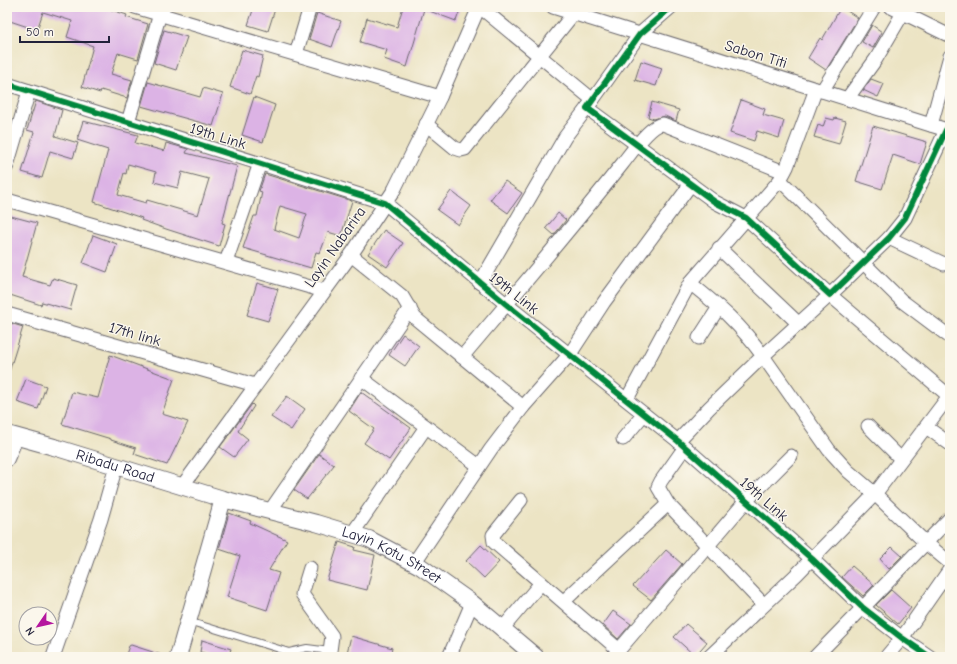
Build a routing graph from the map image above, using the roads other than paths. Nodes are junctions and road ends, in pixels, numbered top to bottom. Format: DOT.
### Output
graph roads {
  1 [pos="135,7"];
  2 [pos="310,7"];
  3 [pos="479,7"];
  4 [pos="553,7"];
  5 [pos="671,7"];
  6 [pos="874,7"];
  7 [pos="891,7"];
  8 [pos="577,10"];
  9 [pos="161,11"];
  10 [pos="903,13"];
  11 [pos="640,34"];
  12 [pos="950,36"];
  13 [pos="296,54"];
  14 [pos="540,56"];
  15 [pos="950,56"];
  16 [pos="7,84"];
  17 [pos="819,90"];
  18 [pos="29,91"];
  19 [pos="440,97"];
  20 [pos="847,99"];
  21 [pos="590,104"];
  22 [pos="128,122"];
  23 [pos="426,124"];
  24 [pos="931,125"];
  25 [pos="948,131"];
  26 [pos="638,144"];
  27 [pos="260,163"];
  28 [pos="7,166"];
  29 [pos="782,176"];
  30 [pos="691,184"];
  31 [pos="7,200"];
  32 [pos="385,203"];
  33 [pos="746,218"];
  34 [pos="889,238"];
  35 [pos="720,248"];
  36 [pos="351,255"];
  37 [pos="226,262"];
  38 [pos="950,262"];
  39 [pos="862,264"];
  40 [pos="480,283"];
  41 [pos="690,283"];
  42 [pos="324,291"];
  43 [pos="830,295"];
  44 [pos="506,304"];
  45 [pos="719,307"];
  46 [pos="410,308"];
  47 [pos="7,314"];
  48 [pos="798,324"];
  49 [pos="950,337"];
  50 [pos="699,338"];
  51 [pos="570,354"];
  52 [pos="763,356"];
  53 [pos="462,357"];
  54 [pos="361,378"];
  55 [pos="255,385"];
  56 [pos="950,395"];
  57 [pos="627,399"];
  58 [pos="523,408"];
  59 [pos="644,414"];
  60 [pos="868,426"];
  61 [pos="426,427"];
  62 [pos="926,427"];
  63 [pos="12,436"];
  64 [pos="623,439"];
  65 [pos="682,444"];
  66 [pos="950,444"];
  67 [pos="791,456"];
  68 [pos="901,459"];
  69 [pos="7,460"];
  70 [pos="116,466"];
  71 [pos="479,466"];
  72 [pos="182,486"];
  73 [pos="875,494"];
  74 [pos="223,499"];
  75 [pos="521,500"];
  76 [pos="746,501"];
  77 [pos="668,504"];
  78 [pos="270,511"];
  79 [pos="950,518"];
  80 [pos="352,534"];
  81 [pos="926,543"];
  82 [pos="707,546"];
  83 [pos="812,559"];
  84 [pos="414,563"];
  85 [pos="950,563"];
  86 [pos="310,568"];
  87 [pos="950,569"];
  88 [pos="541,584"];
  89 [pos="564,601"];
  90 [pos="472,603"];
  91 [pos="764,604"];
  92 [pos="862,607"];
  93 [pos="188,621"];
  94 [pos="503,628"];
  95 [pos="902,638"];
  96 [pos="329,654"];
  97 [pos="616,654"];
  98 [pos="53,657"];
  99 [pos="178,657"];
  100 [pos="449,657"];
  101 [pos="536,657"];
  102 [pos="709,657"];
  103 [pos="815,657"];
  104 [pos="886,657"];
  105 [pos="930,657"];
  1 -- 9 [label="street"];
  2 -- 13 [label="street"];
  3 -- 14 [label="street"];
  3 -- 19 [label="street, Layin Nabarira"];
  4 -- 8 [label="street, Sabon Titi"];
  5 -- 11 [label="street"];
  6 -- 17 [label="street"];
  7 -- 10 [label="street"];
  8 -- 11 [label="street, Sabon Titi"];
  8 -- 14 [label="street"];
  9 -- 13 [label="street"];
  9 -- 22 [label="street"];
  10 -- 12 [label="street"];
  10 -- 20 [label="street"];
  11 -- 17 [label="street, Sabon Titi"];
  11 -- 21 [label="street"];
  13 -- 19 [label="street"];
  14 -- 21 [label="street"];
  14 -- 23 [label="street"];
  15 -- 24 [label="street"];
  16 -- 18 [label="street, 19th Link"];
  17 -- 20 [label="street, Sabon Titi"];
  17 -- 29 [label="street"];
  18 -- 22 [label="street, 19th Link"];
  18 -- 28 [label="street"];
  19 -- 23 [label="street, Layin Nabarira"];
  20 -- 24 [label="street, Sabon Titi"];
  21 -- 26 [label="street"];
  21 -- 40 [label="street"];
  22 -- 27 [label="street, 19th Link"];
  23 -- 32 [label="street, Layin Nabarira"];
  24 -- 25 [label="street, Sabon Titi"];
  25 -- 34 [label="street"];
  26 -- 29 [label="street"];
  26 -- 30 [label="street"];
  26 -- 44 [label="street"];
  27 -- 32 [label="street, 19th Link"];
  27 -- 37 [label="street"];
  29 -- 33 [label="street"];
  29 -- 39 [label="street"];
  30 -- 33 [label="street"];
  30 -- 51 [label="street"];
  31 -- 37 [label="street"];
  32 -- 36 [label="street, Layin Nabarira"];
  32 -- 40 [label="street, 19th Link"];
  33 -- 35 [label="street"];
  33 -- 43 [label="street"];
  34 -- 38 [label="street"];
  34 -- 39 [label="street"];
  35 -- 41 [label="street"];
  35 -- 48 [label="street"];
  36 -- 42 [label="street, Layin Nabarira"];
  36 -- 46 [label="street"];
  37 -- 42 [label="street"];
  39 -- 43 [label="street"];
  39 -- 49 [label="street"];
  40 -- 44 [label="street, 19th Link"];
  41 -- 45 [label="street"];
  41 -- 57 [label="street"];
  42 -- 55 [label="street, Layin Nabarira"];
  43 -- 48 [label="street"];
  43 -- 56 [label="street"];
  44 -- 51 [label="street, 19th Link"];
  44 -- 53 [label="street"];
  45 -- 50 [label="street"];
  45 -- 52 [label="street"];
  46 -- 53 [label="street"];
  46 -- 54 [label="street"];
  47 -- 55 [label="street, 17th link"];
  48 -- 52 [label="street"];
  51 -- 57 [label="street, 19th Link"];
  51 -- 58 [label="street"];
  52 -- 65 [label="street"];
  52 -- 73 [label="street"];
  53 -- 58 [label="street"];
  54 -- 61 [label="street"];
  54 -- 78 [label="street"];
  55 -- 72 [label="street, Layin Nabarira"];
  56 -- 62 [label="street"];
  57 -- 59 [label="street, 19th Link"];
  58 -- 71 [label="street"];
  59 -- 64 [label="street"];
  59 -- 65 [label="street, 19th Link"];
  60 -- 68 [label="street"];
  61 -- 71 [label="street"];
  61 -- 80 [label="street"];
  62 -- 66 [label="street"];
  62 -- 68 [label="street"];
  63 -- 69 [label="street"];
  63 -- 70 [label="street, Ribadu Road"];
  65 -- 76 [label="street, 19th Link"];
  65 -- 77 [label="street"];
  67 -- 76 [label="street"];
  68 -- 73 [label="street"];
  70 -- 72 [label="street, Ribadu Road"];
  70 -- 98 [label="street"];
  71 -- 84 [label="street"];
  72 -- 74 [label="street, Ribadu Road"];
  73 -- 81 [label="street"];
  73 -- 83 [label="street"];
  74 -- 78 [label="street, Layin Kotu Street"];
  74 -- 93 [label="street"];
  75 -- 88 [label="street"];
  76 -- 82 [label="street"];
  76 -- 83 [label="street, 19th Link"];
  77 -- 82 [label="street"];
  77 -- 89 [label="street"];
  78 -- 80 [label="street, Layin Kotu Street"];
  79 -- 81 [label="street"];
  80 -- 84 [label="street, Layin Kotu Street"];
  81 -- 85 [label="street"];
  81 -- 92 [label="street"];
  82 -- 91 [label="street"];
  82 -- 97 [label="street"];
  83 -- 91 [label="street"];
  83 -- 92 [label="street, 19th Link"];
  84 -- 90 [label="street, Layin Kotu Street"];
  86 -- 96 [label="street"];
  87 -- 95 [label="street"];
  88 -- 89 [label="street"];
  88 -- 94 [label="street"];
  89 -- 97 [label="street"];
  90 -- 94 [label="street, Layin Kotu Street"];
  90 -- 100 [label="street"];
  91 -- 102 [label="street"];
  92 -- 95 [label="street, 19th Link"];
  92 -- 103 [label="street"];
  93 -- 96 [label="lane"];
  93 -- 99 [label="street"];
  94 -- 101 [label="street, Layin Kotu Street"];
  95 -- 104 [label="street"];
  95 -- 105 [label="street, 19th Link"];
}
